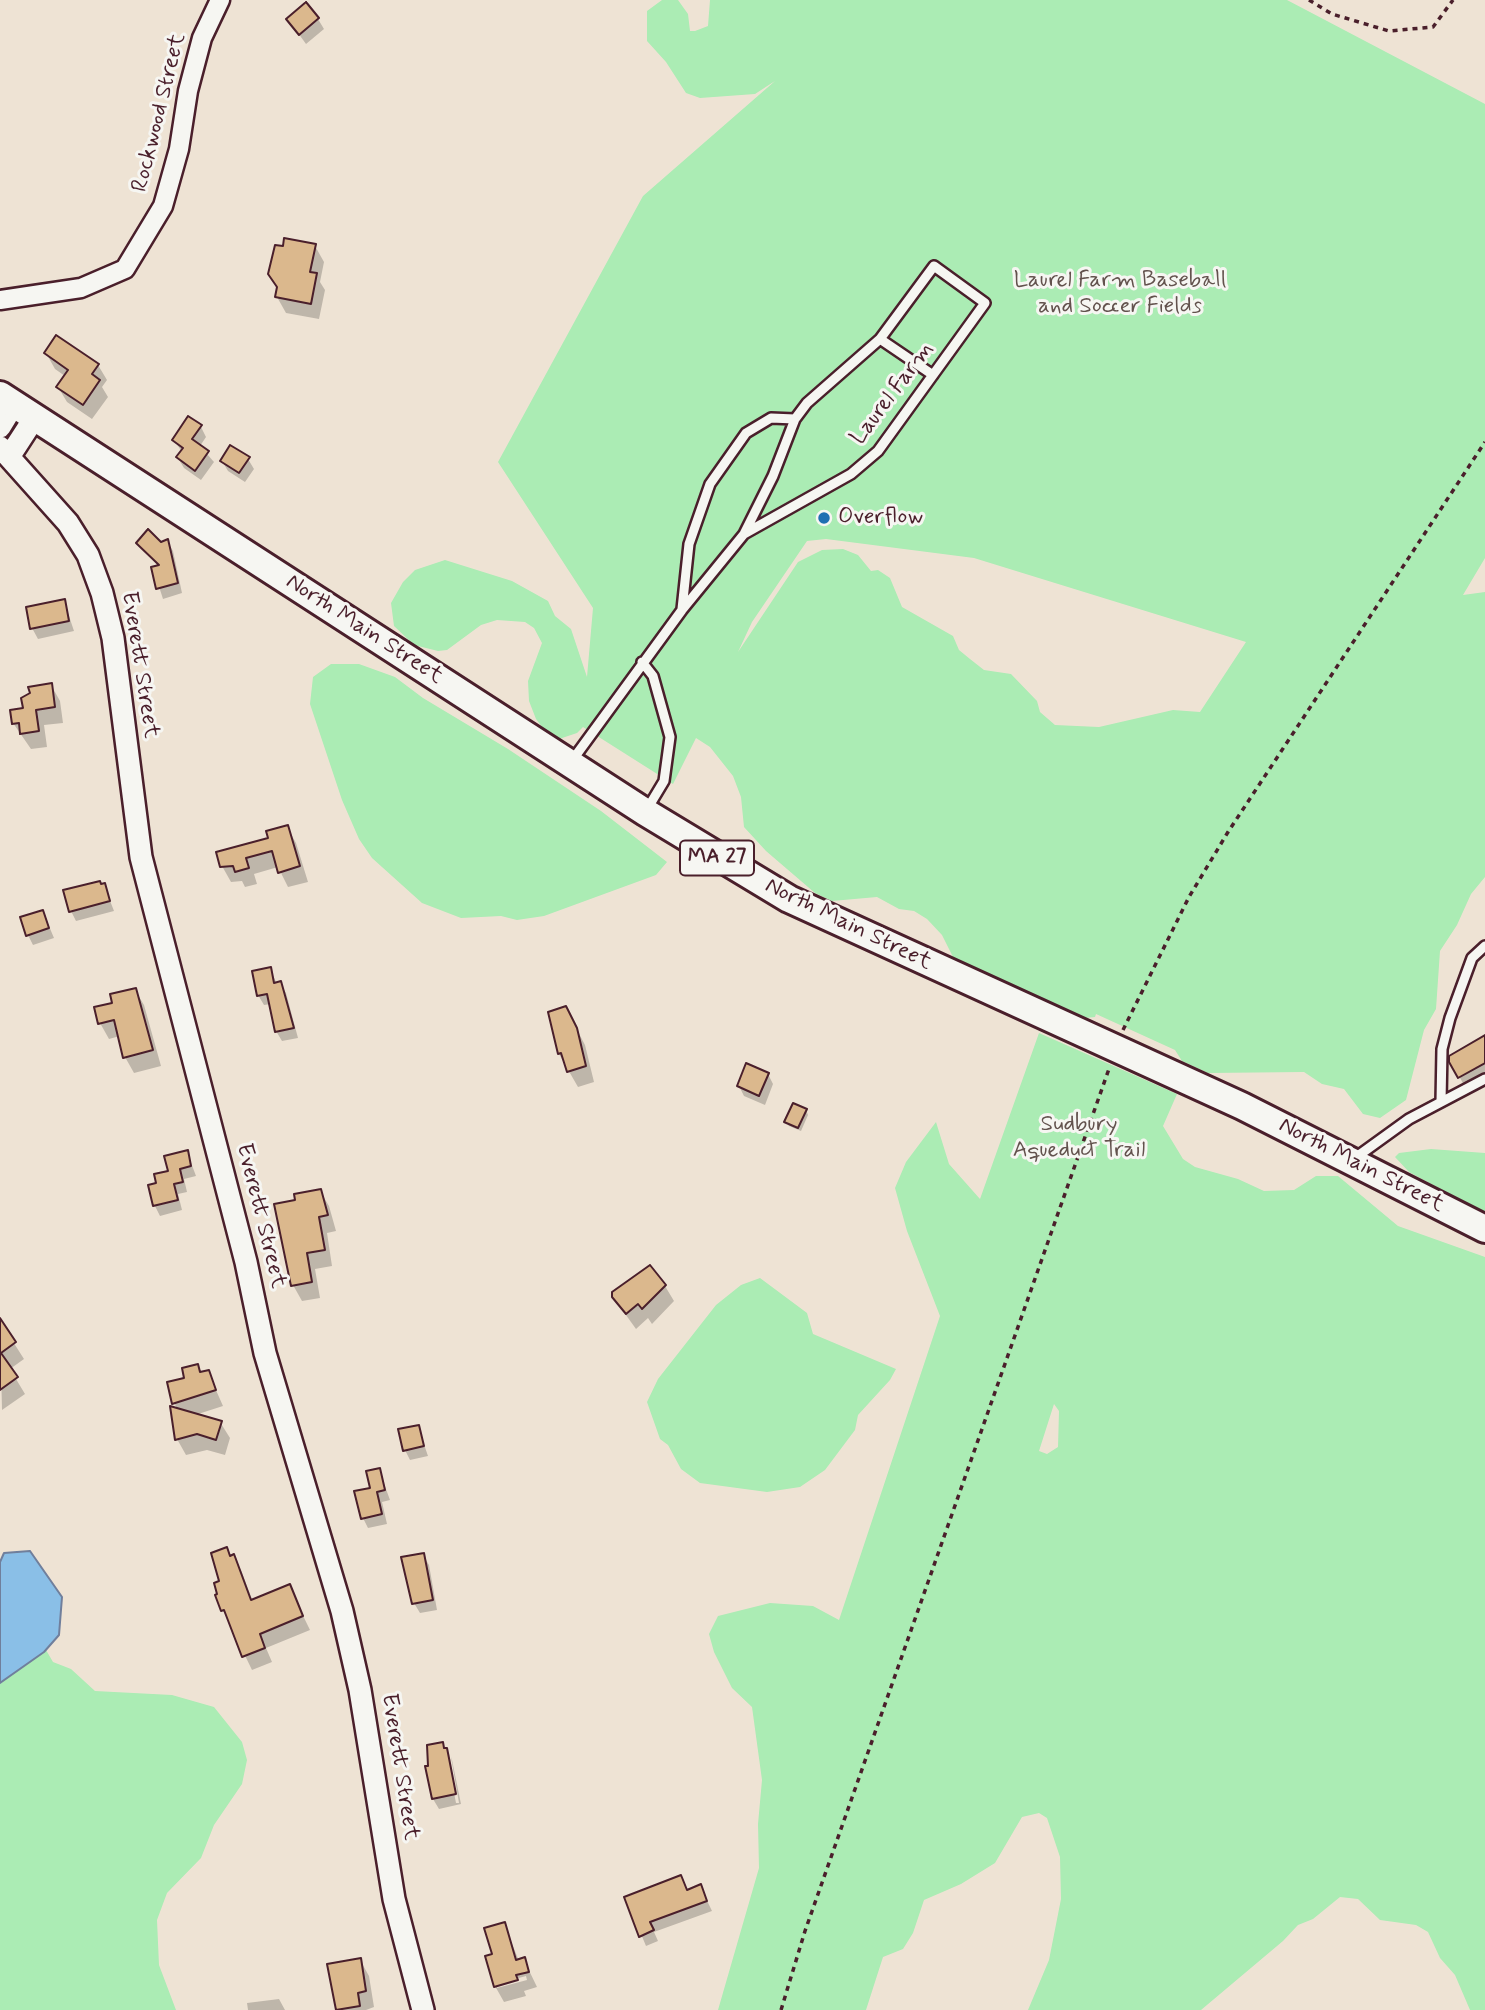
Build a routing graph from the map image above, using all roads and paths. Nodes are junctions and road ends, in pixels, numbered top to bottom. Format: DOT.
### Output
graph roads {
  1 [pos="220,0"];
  2 [pos="1309,0"];
  3 [pos="1452,0"];
  4 [pos="0,300"];
  5 [pos="880,338"];
  6 [pos="933,375"];
  7 [pos="17,405"];
  8 [pos="795,419"];
  9 [pos="0,427"];
  10 [pos="1485,442"];
  11 [pos="5,452"];
  12 [pos="744,534"];
  13 [pos="682,610"];
  14 [pos="642,662"];
  15 [pos="570,763"];
  16 [pos="645,812"];
  17 [pos="1485,946"];
  18 [pos="1116,1049"];
  19 [pos="1485,1079"];
  20 [pos="1441,1102"];
  21 [pos="1352,1160"];
  22 [pos="1485,1229"];
  23 [pos="423,2010"];
  24 [pos="781,2010"];
  1 -- 4 [label="street, Rockwood Street"];
  2 -- 3 [label="path"];
  5 -- 6 [label="lane"];
  5 -- 6 [label="lane, Laurel Farm"];
  5 -- 8 [label="lane, Laurel Farm"];
  6 -- 12 [label="lane, Laurel Farm"];
  7 -- 9 [label="street"];
  7 -- 11 [label="street, Everett Street"];
  7 -- 15 [label="main road, North Main Street / MA 27"];
  8 -- 12 [label="lane, Laurel Farm"];
  8 -- 13 [label="lane"];
  10 -- 18 [label="path"];
  11 -- 23 [label="street, Everett Street"];
  12 -- 13 [label="lane, Laurel Farm"];
  13 -- 14 [label="lane, Laurel Farm"];
  14 -- 15 [label="lane, Laurel Farm"];
  14 -- 16 [label="lane"];
  15 -- 16 [label="main road, North Main Street / MA 27"];
  16 -- 18 [label="main road, North Main Street / MA 27"];
  17 -- 20 [label="lane"];
  18 -- 21 [label="main road, North Main Street / MA 27"];
  18 -- 24 [label="path"];
  19 -- 20 [label="lane"];
  20 -- 21 [label="lane"];
  21 -- 22 [label="main road, North Main Street / MA 27"];
}
